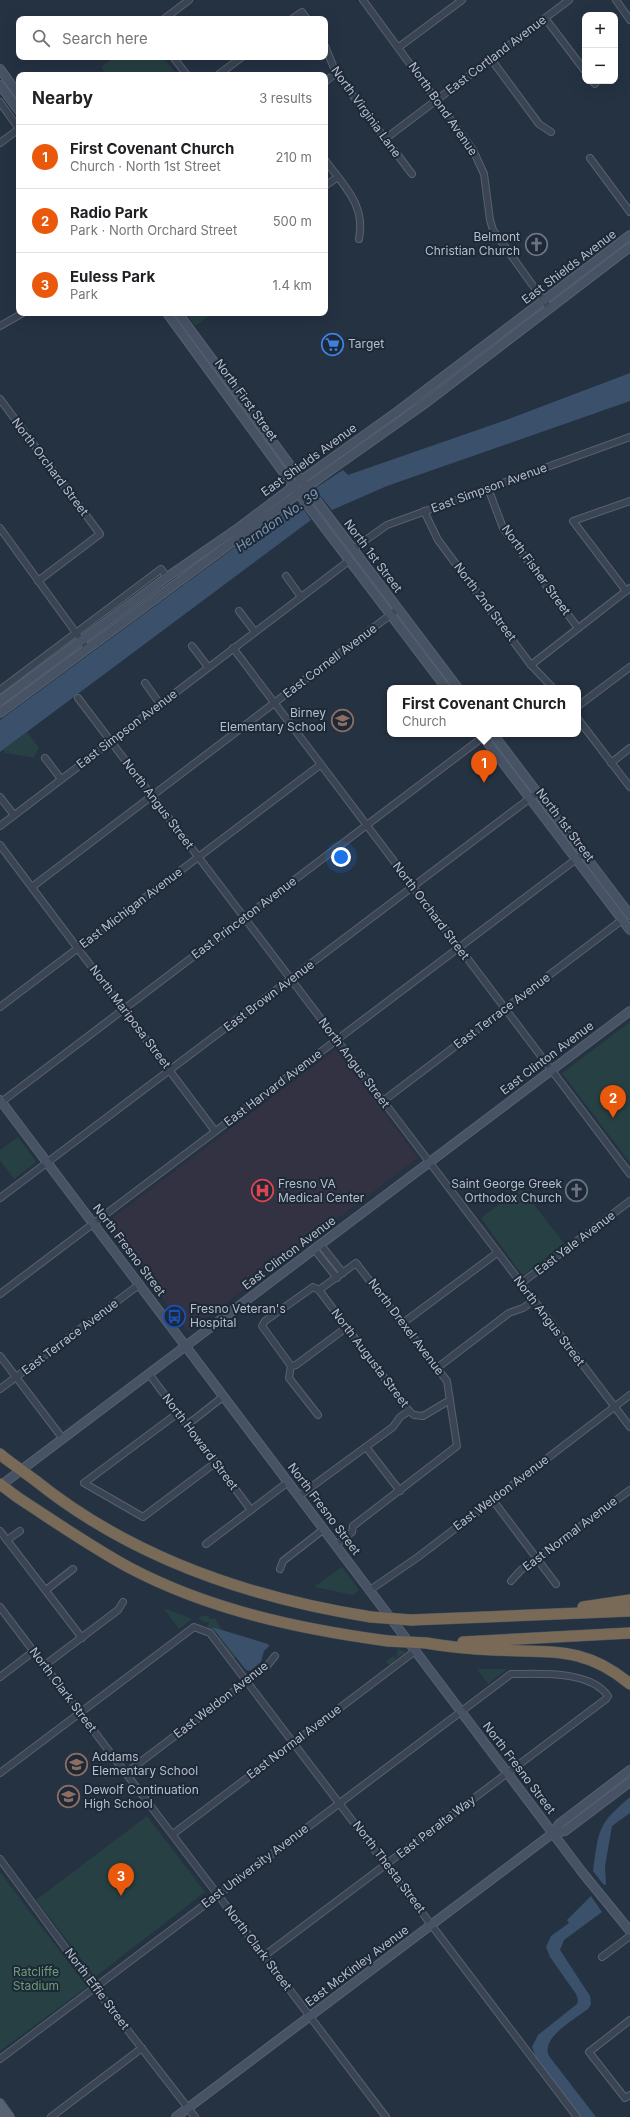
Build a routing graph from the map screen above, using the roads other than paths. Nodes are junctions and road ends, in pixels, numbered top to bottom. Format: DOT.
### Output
graph roads {
  1 [pos="189,0"];
  2 [pos="363,0"];
  3 [pos="462,0"];
  4 [pos="569,0"];
  5 [pos="616,0"];
  6 [pos="168,16"];
  7 [pos="296,16"];
  8 [pos="305,16"];
  9 [pos="545,18"];
  10 [pos="630,20"];
  11 [pos="399,47"];
  12 [pos="328,53"];
  13 [pos="491,59"];
  14 [pos="175,60"];
  15 [pos="238,60"];
  16 [pos="582,67"];
  17 [pos="0,69"];
  18 [pos="185,72"];
  19 [pos="222,72"];
  20 [pos="336,73"];
  21 [pos="328,80"];
  22 [pos="0,85"];
  23 [pos="16,91"];
  24 [pos="437,100"];
  25 [pos="0,102"];
  26 [pos="16,107"];
  27 [pos="16,125"];
  28 [pos="16,131"];
  29 [pos="551,132"];
  30 [pos="385,139"];
  31 [pos="0,143"];
  32 [pos="590,158"];
  33 [pos="328,164"];
  34 [pos="412,174"];
  35 [pos="338,177"];
  36 [pos="328,184"];
  37 [pos="630,212"];
  38 [pos="630,235"];
  39 [pos="359,240"];
  40 [pos="629,246"];
  41 [pos="544,301"];
  42 [pos="549,308"];
  43 [pos="16,316"];
  44 [pos="169,316"];
  45 [pos="180,316"];
  46 [pos="1,326"];
  47 [pos="214,377"];
  48 [pos="241,399"];
  49 [pos="0,400"];
  50 [pos="630,437"];
  51 [pos="301,480"];
  52 [pos="293,486"];
  53 [pos="306,488"];
  54 [pos="488,488"];
  55 [pos="299,494"];
  56 [pos="313,497"];
  57 [pos="630,501"];
  58 [pos="305,502"];
  59 [pos="424,511"];
  60 [pos="0,528"];
  61 [pos="353,549"];
  62 [pos="350,560"];
  63 [pos="286,576"];
  64 [pos="167,577"];
  65 [pos="38,581"];
  66 [pos="628,589"];
  67 [pos="387,595"];
  68 [pos="301,597"];
  69 [pos="398,609"];
  70 [pos="239,611"];
  71 [pos="391,615"];
  72 [pos="578,628"];
  73 [pos="76,632"];
  74 [pos="255,632"];
  75 [pos="82,640"];
  76 [pos="192,646"];
  77 [pos="88,648"];
  78 [pos="233,648"];
  79 [pos="531,665"];
  80 [pos="208,667"];
  81 [pos="630,667"];
  82 [pos="145,683"];
  83 [pos="444,685"];
  84 [pos="456,685"];
  85 [pos="549,685"];
  86 [pos="0,690"];
  87 [pos="78,698"];
  88 [pos="0,701"];
  89 [pos="160,704"];
  90 [pos="274,704"];
  91 [pos="581,704"];
  92 [pos="0,713"];
  93 [pos="581,723"];
  94 [pos="481,737"];
  95 [pos="485,737"];
  96 [pos="495,737"];
  97 [pos="111,741"];
  98 [pos="630,748"];
  99 [pos="45,758"];
  100 [pos="611,763"];
  101 [pos="320,765"];
  102 [pos="61,779"];
  103 [pos="630,787"];
  104 [pos="537,793"];
  105 [pos="152,796"];
  106 [pos="0,798"];
  107 [pos="530,798"];
  108 [pos="14,815"];
  109 [pos="0,826"];
  110 [pos="366,826"];
  111 [pos="0,845"];
  112 [pos="584,854"];
  113 [pos="198,857"];
  114 [pos="576,859"];
  115 [pos="32,887"];
  116 [pos="413,887"];
  117 [pos="622,905"];
  118 [pos="630,915"];
  119 [pos="244,918"];
  120 [pos="622,920"];
  121 [pos="630,930"];
  122 [pos="77,948"];
  123 [pos="459,948"];
  124 [pos="291,979"];
  125 [pos="0,1007"];
  126 [pos="124,1009"];
  127 [pos="504,1009"];
  128 [pos="630,1011"];
  129 [pos="336,1040"];
  130 [pos="170,1070"];
  131 [pos="551,1070"];
  132 [pos="0,1101"];
  133 [pos="383,1101"];
  134 [pos="216,1131"];
  135 [pos="48,1162"];
  136 [pos="429,1162"];
  137 [pos="630,1174"];
  138 [pos="0,1198"];
  139 [pos="630,1201"];
  140 [pos="94,1223"];
  141 [pos="317,1247"];
  142 [pos="498,1253"];
  143 [pos="343,1273"];
  144 [pos="337,1278"];
  145 [pos="140,1284"];
  146 [pos="520,1284"];
  147 [pos="319,1290"];
  148 [pos="0,1294"];
  149 [pos="533,1300"];
  150 [pos="403,1324"];
  151 [pos="347,1327"];
  152 [pos="186,1346"];
  153 [pos="0,1356"];
  154 [pos="291,1366"];
  155 [pos="437,1368"];
  156 [pos="149,1374"];
  157 [pos="16,1377"];
  158 [pos="0,1389"];
  159 [pos="630,1395"];
  160 [pos="224,1396"];
  161 [pos="450,1400"];
  162 [pos="615,1407"];
  163 [pos="409,1411"];
  164 [pos="178,1413"];
  165 [pos="318,1415"];
  166 [pos="187,1425"];
  167 [pos="630,1427"];
  168 [pos="63,1439"];
  169 [pos="366,1447"];
  170 [pos="3,1456"];
  171 [pos="215,1463"];
  172 [pos="288,1482"];
  173 [pos="0,1485"];
  174 [pos="630,1490"];
  175 [pos="400,1491"];
  176 [pos="299,1496"];
  177 [pos="492,1499"];
  178 [pos="251,1510"];
  179 [pos="324,1529"];
  180 [pos="0,1531"];
  181 [pos="20,1531"];
  182 [pos="7,1540"];
  183 [pos="206,1544"];
  184 [pos="336,1545"];
  185 [pos="537,1558"];
  186 [pos="73,1569"];
  187 [pos="280,1569"];
  188 [pos="511,1581"];
  189 [pos="556,1584"];
  190 [pos="46,1590"];
  191 [pos="370,1590"];
  192 [pos="630,1600"];
  193 [pos="123,1602"];
  194 [pos="0,1607"];
  195 [pos="630,1611"];
  196 [pos="459,1620"];
  197 [pos="630,1634"];
  198 [pos="82,1638"];
  199 [pos="426,1644"];
  200 [pos="34,1651"];
  201 [pos="415,1651"];
  202 [pos="275,1656"];
  203 [pos="45,1666"];
  204 [pos="511,1674"];
  205 [pos="0,1677"];
  206 [pos="248,1681"];
  207 [pos="630,1684"];
  208 [pos="461,1711"];
  209 [pos="80,1712"];
  210 [pos="294,1742"];
  211 [pos="630,1770"];
  212 [pos="126,1772"];
  213 [pos="0,1773"];
  214 [pos="508,1773"];
  215 [pos="630,1782"];
  216 [pos="340,1802"];
  217 [pos="553,1833"];
  218 [pos="172,1834"];
  219 [pos="0,1859"];
  220 [pos="386,1864"];
  221 [pos="218,1895"];
  222 [pos="432,1924"];
  223 [pos="630,1931"];
  224 [pos="630,1936"];
  225 [pos="264,1956"];
  226 [pos="602,1957"];
  227 [pos="95,1988"];
  228 [pos="310,2017"];
  229 [pos="630,2020"];
  230 [pos="142,2048"];
  231 [pos="0,2059"];
  232 [pos="628,2096"];
  233 [pos="0,2103"];
  234 [pos="188,2108"];
  235 [pos="0,2109"];
  236 [pos="0,2115"];
  237 [pos="2,2117"];
  238 [pos="9,2117"];
  239 [pos="51,2117"];
  240 [pos="176,2117"];
  241 [pos="195,2117"];
  242 [pos="386,2117"];
  243 [pos="577,2117"];
  1 -- 6 [label="street"];
  2 -- 11 [label="street, North Bond Avenue"];
  3 -- 11 [label="street"];
  4 -- 9 [label="street, East Cortland Avenue"];
  5 -- 10 [label="street"];
  7 -- 8 [label="street"];
  9 -- 13 [label="street, East Cortland Avenue"];
  9 -- 16 [label="street"];
  11 -- 24 [label="street, North Bond Avenue"];
  12 -- 20 [label="street, North Virginia Lane"];
  13 -- 24 [label="street, East Cortland Avenue"];
  13 -- 29 [label="street"];
  14 -- 18 [label="street"];
  15 -- 19 [label="street"];
  17 -- 23 [label="main road"];
  20 -- 21 [label="street"];
  20 -- 30 [label="street, North Virginia Lane"];
  22 -- 26 [label="main road"];
  24 -- 30 [label="street, East Cortland Avenue"];
  24 -- 41 [label="street, North Bond Avenue"];
  25 -- 27 [label="street"];
  28 -- 31 [label="street"];
  30 -- 34 [label="street, North Virginia Lane"];
  32 -- 37 [label="street"];
  33 -- 35 [label="street"];
  35 -- 36 [label="street"];
  35 -- 39 [label="street"];
  38 -- 41 [label="main road, East Shields Avenue"];
  40 -- 42 [label="main road, East Shields Avenue"];
  41 -- 42 [label="street, North Bond Avenue"];
  41 -- 51 [label="main road, East Shields Avenue"];
  42 -- 53 [label="main road, East Shields Avenue"];
  43 -- 46 [label="street"];
  44 -- 47 [label="main road, North First Street"];
  45 -- 48 [label="main road, North First Street"];
  47 -- 48 [label="main road"];
  47 -- 52 [label="main road, North First Street"];
  48 -- 51 [label="main road, North First Street"];
  49 -- 65 [label="street, North Orchard Street"];
  50 -- 54 [label="street, East Simpson Avenue"];
  51 -- 52 [label="main road, East Shields Avenue"];
  51 -- 53 [label="main road, North First Street"];
  52 -- 55 [label="main road, North First Street"];
  52 -- 64 [label="main road, East Shields Avenue"];
  53 -- 55 [label="main road, East Shields Avenue"];
  53 -- 56 [label="main road, North First Street"];
  54 -- 59 [label="street, East Simpson Avenue"];
  54 -- 72 [label="street, North Fisher Street"];
  55 -- 58 [label="main road, North First Street"];
  55 -- 77 [label="main road, East Shields Avenue"];
  56 -- 61 [label="main road, North 1st Street"];
  57 -- 66 [label="street"];
  58 -- 62 [label="main road, North 1st Street"];
  59 -- 61 [label="street, East Simpson Avenue"];
  59 -- 79 [label="street, North 2nd Street"];
  60 -- 65 [label="street"];
  61 -- 67 [label="main road, North 1st Street"];
  62 -- 67 [label="main road"];
  62 -- 68 [label="street, East Simpson Avenue"];
  62 -- 71 [label="main road, North 1st Street"];
  63 -- 68 [label="street"];
  64 -- 73 [label="street"];
  64 -- 75 [label="main road, East Shields Avenue"];
  65 -- 73 [label="street"];
  66 -- 72 [label="street"];
  67 -- 69 [label="main road, North 1st Street"];
  68 -- 74 [label="street, East Simpson Avenue"];
  69 -- 71 [label="street, East Cornell Avenue"];
  69 -- 84 [label="main road, North 1st Street"];
  70 -- 74 [label="street"];
  71 -- 83 [label="main road, North 1st Street"];
  71 -- 90 [label="street, East Cornell Avenue"];
  72 -- 79 [label="street"];
  73 -- 75 [label="street"];
  73 -- 86 [label="street"];
  74 -- 78 [label="street, East Simpson Avenue"];
  75 -- 77 [label="street"];
  75 -- 88 [label="main road, East Shields Avenue"];
  76 -- 80 [label="street"];
  77 -- 92 [label="main road, East Shields Avenue"];
  78 -- 80 [label="street, East Simpson Avenue"];
  78 -- 90 [label="street, North Orchard Street"];
  79 -- 85 [label="street, North 2nd Street"];
  80 -- 89 [label="street, East Simpson Avenue"];
  81 -- 91 [label="street"];
  82 -- 89 [label="street"];
  87 -- 97 [label="street, North Angus Street"];
  89 -- 97 [label="street, East Simpson Avenue"];
  90 -- 101 [label="street, North Orchard Street"];
  90 -- 105 [label="street, East Cornell Avenue"];
  93 -- 100 [label="street"];
  94 -- 110 [label="street, East Princeton Avenue"];
  95 -- 107 [label="main road, North 1st Street"];
  96 -- 104 [label="main road, North 1st Street"];
  97 -- 102 [label="street, East Simpson Avenue"];
  97 -- 105 [label="street, North Angus Street"];
  98 -- 100 [label="street"];
  99 -- 102 [label="street"];
  100 -- 103 [label="street"];
  101 -- 110 [label="street, North Orchard Street"];
  101 -- 113 [label="street, East Michigan Avenue"];
  102 -- 108 [label="street, East Simpson Avenue"];
  104 -- 107 [label="street, East Brown Avenue"];
  104 -- 112 [label="main road, North 1st Street"];
  105 -- 113 [label="street, North Angus Street"];
  105 -- 115 [label="street, East Cornell Avenue"];
  106 -- 108 [label="street"];
  107 -- 114 [label="main road, North 1st Street"];
  107 -- 116 [label="street, East Brown Avenue"];
  108 -- 109 [label="street, East Simpson Avenue"];
  110 -- 116 [label="street, North Orchard Street"];
  110 -- 119 [label="street, East Princeton Avenue"];
  111 -- 115 [label="street, North Mariposa Street"];
  112 -- 114 [label="street, East Harvard Avenue"];
  112 -- 117 [label="main road, North 1st Street"];
  113 -- 119 [label="street, North Angus Street"];
  113 -- 122 [label="street, East Michigan Avenue"];
  114 -- 120 [label="main road, North 1st Street"];
  114 -- 123 [label="street, East Harvard Avenue"];
  115 -- 122 [label="street, North Mariposa Street"];
  116 -- 123 [label="street, North Orchard Street"];
  116 -- 124 [label="street, East Brown Avenue"];
  117 -- 118 [label="main road, North 1st Street"];
  117 -- 120 [label="main road"];
  119 -- 124 [label="street, North Angus Street"];
  119 -- 126 [label="street, East Princeton Avenue"];
  120 -- 121 [label="main road, North 1st Street"];
  120 -- 127 [label="street, East Terrace Avenue"];
  122 -- 125 [label="street, East Michigan Avenue"];
  122 -- 126 [label="street, North Mariposa Street"];
  123 -- 127 [label="street, North Orchard Street"];
  123 -- 129 [label="street, East Harvard Avenue"];
  124 -- 129 [label="street, North Angus Street"];
  124 -- 130 [label="street, East Brown Avenue"];
  126 -- 130 [label="street, North Mariposa Street"];
  126 -- 132 [label="street, East Princeton Avenue"];
  127 -- 131 [label="street, North Orchard Street"];
  127 -- 133 [label="street, East Terrace Avenue"];
  128 -- 131 [label="main road, East Clinton Avenue"];
  129 -- 133 [label="street, North Angus Street"];
  129 -- 134 [label="street, East Harvard Avenue"];
  130 -- 134 [label="street, North Mariposa Street"];
  130 -- 135 [label="street, East Brown Avenue"];
  131 -- 136 [label="main road, East Clinton Avenue"];
  131 -- 137 [label="street, North Orchard Street"];
  132 -- 135 [label="main road, North Fresno Street"];
  133 -- 136 [label="street, North Angus Street"];
  134 -- 140 [label="street, East Harvard Avenue"];
  135 -- 138 [label="street, East Brown Avenue"];
  135 -- 140 [label="main road, North Fresno Street"];
  136 -- 141 [label="main road, East Clinton Avenue"];
  136 -- 142 [label="street, North Angus Street"];
  139 -- 146 [label="street, East Yale Avenue"];
  140 -- 145 [label="main road, North Fresno Street"];
  140 -- 148 [label="street, East Harvard Avenue"];
  141 -- 143 [label="street"];
  141 -- 144 [label="street"];
  141 -- 152 [label="main road, East Clinton Avenue"];
  142 -- 146 [label="street, North Angus Street"];
  142 -- 150 [label="street"];
  143 -- 144 [label="street"];
  143 -- 150 [label="street, North Drexel Avenue"];
  144 -- 147 [label="street"];
  145 -- 152 [label="main road, North Fresno Street"];
  145 -- 157 [label="street, East Terrace Avenue"];
  146 -- 149 [label="street, North Angus Street"];
  147 -- 151 [label="street, North Augusta Street"];
  147 -- 154 [label="street"];
  149 -- 155 [label="street"];
  149 -- 162 [label="street, North Angus Street"];
  150 -- 155 [label="street, North Drexel Avenue"];
  151 -- 154 [label="street"];
  151 -- 163 [label="street, North Augusta Street"];
  152 -- 156 [label="main road, East Clinton Avenue"];
  152 -- 160 [label="main road, North Fresno Street"];
  153 -- 157 [label="street"];
  154 -- 165 [label="street"];
  155 -- 161 [label="street, North Drexel Avenue"];
  156 -- 164 [label="street, North Howard Street"];
  156 -- 168 [label="main road, East Clinton Avenue"];
  157 -- 158 [label="street, East Terrace Avenue"];
  157 -- 168 [label="street"];
  159 -- 162 [label="street, East Weldon Avenue"];
  160 -- 166 [label="street"];
  160 -- 172 [label="main road, North Fresno Street"];
  161 -- 163 [label="street"];
  161 -- 175 [label="street, North Drexel Avenue"];
  162 -- 167 [label="street, North Angus Street"];
  162 -- 177 [label="street, East Weldon Avenue"];
  163 -- 169 [label="street, North Augusta Street"];
  164 -- 166 [label="street, North Howard Street"];
  164 -- 171 [label="street"];
  166 -- 171 [label="street, North Howard Street"];
  168 -- 173 [label="main road, East Clinton Avenue"];
  169 -- 175 [label="street"];
  169 -- 176 [label="street, North Augusta Street"];
  170 -- 196 [label="highway, bridge"];
  171 -- 178 [label="street, North Howard Street"];
  172 -- 176 [label="main road, North Fresno Street"];
  172 -- 178 [label="street"];
  173 -- 199 [label="highway, bridge"];
  174 -- 185 [label="street, East Normal Avenue"];
  175 -- 184 [label="street"];
  176 -- 179 [label="main road, North Fresno Street"];
  177 -- 185 [label="street"];
  177 -- 191 [label="street, East Weldon Avenue"];
  178 -- 183 [label="street"];
  179 -- 184 [label="main road, North Fresno Street"];
  179 -- 187 [label="street"];
  180 -- 182 [label="street"];
  181 -- 182 [label="street"];
  182 -- 190 [label="street"];
  184 -- 191 [label="main road, North Fresno Street"];
  185 -- 188 [label="street, East Normal Avenue"];
  185 -- 189 [label="street"];
  186 -- 190 [label="street"];
  190 -- 198 [label="street"];
  191 -- 201 [label="main road, North Fresno Street"];
  192 -- 196 [label="highway"];
  193 -- 198 [label="street"];
  194 -- 200 [label="street, North Clark Street"];
  195 -- 196 [label="highway"];
  197 -- 199 [label="highway"];
  198 -- 203 [label="street"];
  199 -- 207 [label="highway"];
  200 -- 203 [label="street, North Clark Street"];
  200 -- 205 [label="street"];
  201 -- 208 [label="main road, North Fresno Street"];
  201 -- 210 [label="street, East Normal Avenue"];
  202 -- 206 [label="street, East Weldon Avenue"];
  203 -- 209 [label="street, North Clark Street"];
  204 -- 208 [label="street, East University Avenue"];
  204 -- 214 [label="street, East Peralta Way"];
  206 -- 209 [label="street, North Thesta Street"];
  206 -- 210 [label="street, North Thesta Street"];
  206 -- 212 [label="street, East Weldon Avenue"];
  208 -- 214 [label="main road, North Fresno Street"];
  208 -- 216 [label="street, East University Avenue"];
  209 -- 212 [label="street, North Clark Street"];
  209 -- 213 [label="street"];
  210 -- 216 [label="street, North Thesta Street"];
  210 -- 218 [label="street, East Normal Avenue"];
  211 -- 217 [label="main road, East McKinley Avenue"];
  212 -- 218 [label="street, North Clark Street"];
  214 -- 217 [label="main road, North Fresno Street"];
  214 -- 220 [label="street, East Peralta Way"];
  215 -- 217 [label="main road, East McKinley Avenue"];
  216 -- 220 [label="street, North Thesta Street"];
  216 -- 221 [label="street, East University Avenue"];
  217 -- 222 [label="main road, East McKinley Avenue"];
  217 -- 223 [label="main road, North Fresno Street"];
  218 -- 221 [label="street, North Clark Street"];
  219 -- 227 [label="street, North Effie Street"];
  220 -- 222 [label="street, North Thesta Street"];
  220 -- 225 [label="street, East Peralta Way"];
  221 -- 225 [label="street, North Clark Street"];
  221 -- 227 [label="street, East University Avenue"];
  222 -- 228 [label="main road, East McKinley Avenue"];
  222 -- 243 [label="street, North Thesta Street"];
  224 -- 226 [label="street"];
  225 -- 228 [label="street, North Clark Street"];
  227 -- 230 [label="street, North Effie Street"];
  227 -- 231 [label="street, East University Avenue"];
  228 -- 234 [label="main road, East McKinley Avenue"];
  228 -- 242 [label="street, North Clark Street"];
  229 -- 232 [label="street"];
  230 -- 234 [label="street, North Effie Street"];
  230 -- 239 [label="street"];
  233 -- 238 [label="main road"];
  234 -- 240 [label="main road, East McKinley Avenue"];
  234 -- 241 [label="street, North Effie Street"];
  235 -- 238 [label="main road"];
  236 -- 237 [label="main road"];
}
